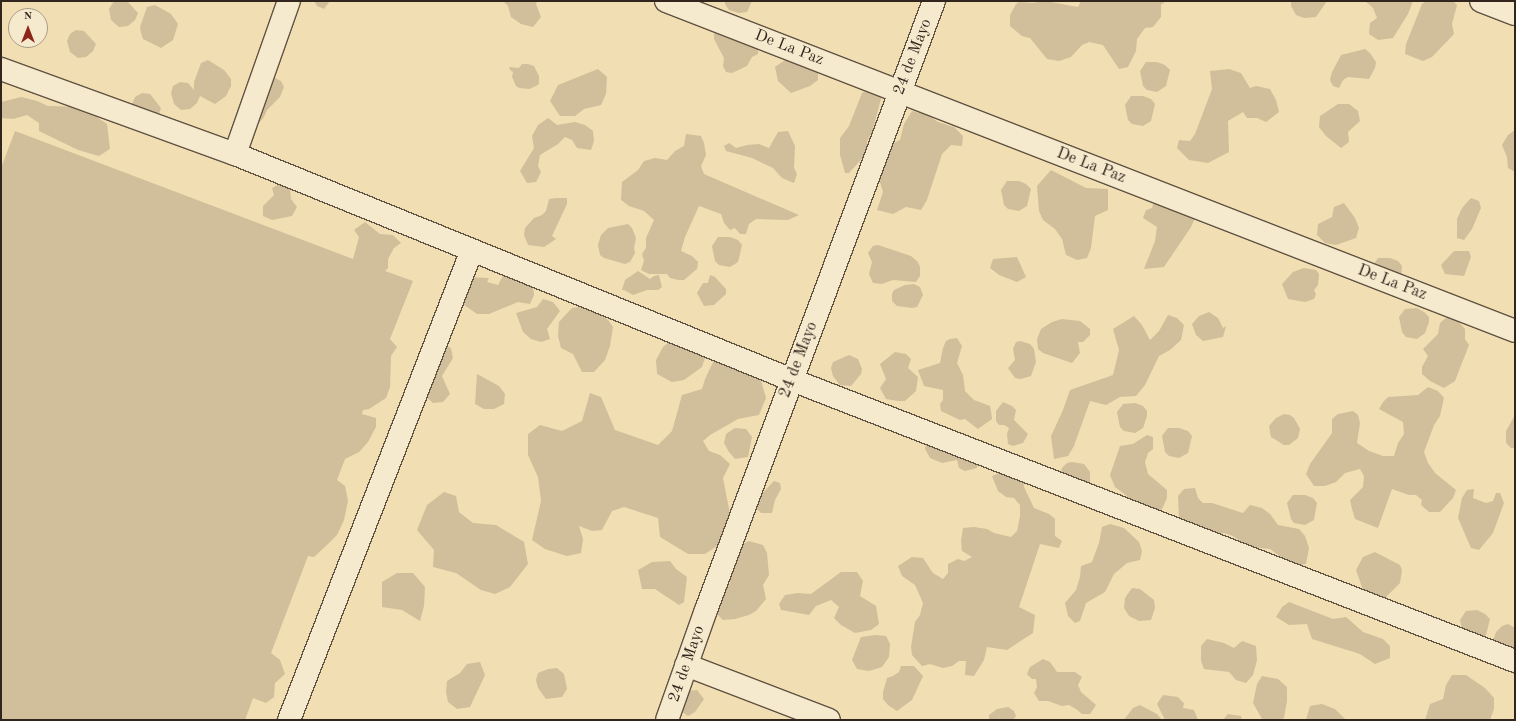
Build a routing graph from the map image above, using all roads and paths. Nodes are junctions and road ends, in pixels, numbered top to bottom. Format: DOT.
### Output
graph roads {
  1 [pos="289,1"];
  2 [pos="666,1"];
  3 [pos="934,1"];
  4 [pos="1481,1"];
  5 [pos="1515,14"];
  6 [pos="2,73"];
  7 [pos="900,91"];
  8 [pos="235,154"];
  9 [pos="472,250"];
  10 [pos="1515,331"];
  11 [pos="792,380"];
  12 [pos="1515,661"];
  13 [pos="686,665"];
  14 [pos="289,720"];
  15 [pos="667,720"];
  16 [pos="829,720"];
  1 -- 8 [label="street"];
  2 -- 7 [label="street, De La Paz"];
  3 -- 7 [label="street, 24 de Mayo"];
  4 -- 5 [label="street"];
  6 -- 8 [label="street"];
  7 -- 10 [label="street, De La Paz"];
  7 -- 11 [label="street, 24 de Mayo"];
  8 -- 9 [label="street"];
  9 -- 11 [label="street"];
  9 -- 14 [label="street"];
  11 -- 12 [label="street"];
  11 -- 13 [label="street, 24 de Mayo"];
  13 -- 15 [label="street, 24 de Mayo"];
  13 -- 16 [label="street"];
}
